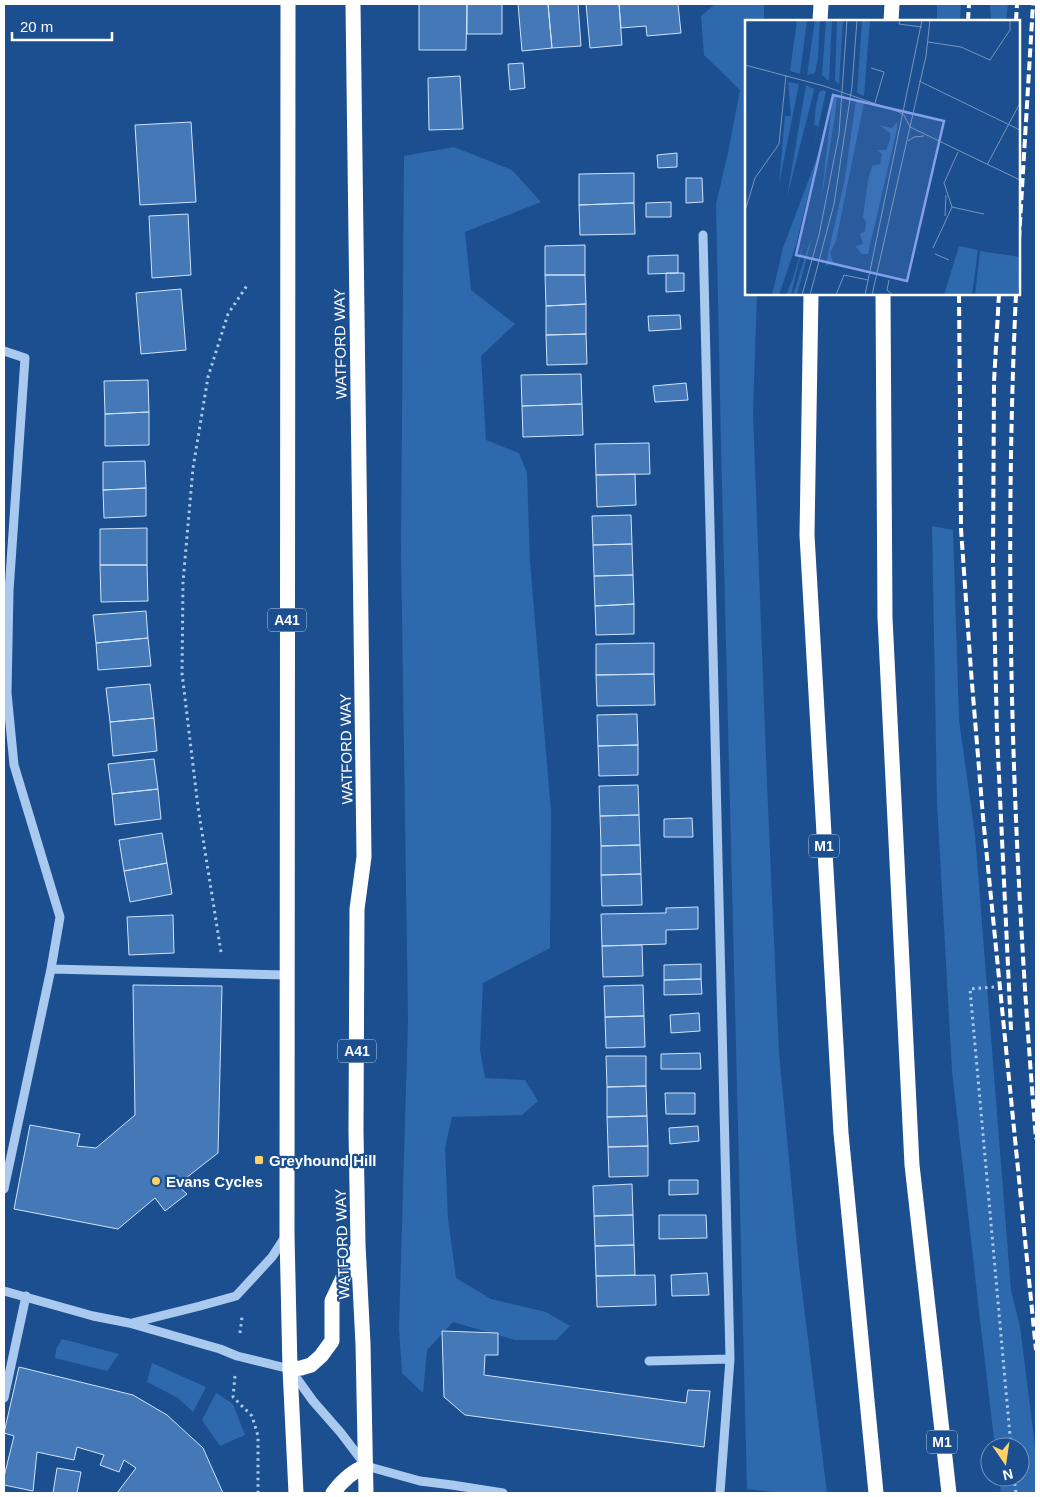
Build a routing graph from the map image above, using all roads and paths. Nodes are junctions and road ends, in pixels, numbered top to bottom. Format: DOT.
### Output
graph roads {
  1 [pos="288,4"];
  2 [pos="353,4"];
  3 [pos="821,4"];
  4 [pos="892,4"];
  5 [pos="820,20"];
  6 [pos="891,20"];
  7 [pos="703,235"];
  8 [pos="248,284"];
  9 [pos="811,295"];
  10 [pos="883,295"];
  11 [pos="4,351"];
  12 [pos="221,956"];
  13 [pos="51,969"];
  14 [pos="287,975"];
  15 [pos="994,987"];
  16 [pos="4,1189"];
  17 [pos="287,1236"];
  18 [pos="358,1245"];
  19 [pos="4,1291"];
  20 [pos="26,1296"];
  21 [pos="129,1323"];
  22 [pos="730,1359"];
  23 [pos="648,1361"];
  24 [pos="290,1369"];
  25 [pos="233,1397"];
  26 [pos="4,1398"];
  27 [pos="1010,1437"];
  28 [pos="366,1466"];
  29 [pos="258,1493"];
  30 [pos="296,1493"];
  31 [pos="333,1493"];
  32 [pos="366,1493"];
  33 [pos="503,1493"];
  34 [pos="720,1493"];
  35 [pos="876,1493"];
  36 [pos="948,1493"];
  1 -- 14 [label="highway, A41"];
  2 -- 18 [label="highway, WATFORD WAY / A41"];
  3 -- 5 [label="highway"];
  4 -- 6 [label="highway"];
  7 -- 22 [label="street"];
  8 -- 12 [label="path"];
  9 -- 35 [label="highway, M1"];
  10 -- 36 [label="highway, M1"];
  11 -- 13 [label="street"];
  13 -- 14 [label="street"];
  13 -- 16 [label="street"];
  14 -- 17 [label="highway, A41"];
  15 -- 27 [label="path"];
  17 -- 21 [label="street"];
  17 -- 24 [label="highway, A41"];
  18 -- 24 [label="highway, A41"];
  18 -- 28 [label="highway, WATFORD WAY / A41"];
  19 -- 20 [label="street"];
  20 -- 21 [label="street"];
  20 -- 26 [label="street"];
  21 -- 24 [label="street"];
  22 -- 23 [label="street"];
  22 -- 34 [label="street"];
  24 -- 28 [label="street"];
  24 -- 30 [label="highway, A41"];
  25 -- 29 [label="path"];
  28 -- 31 [label="highway"];
  28 -- 32 [label="highway, WATFORD WAY / A41"];
  28 -- 33 [label="street"];
}
